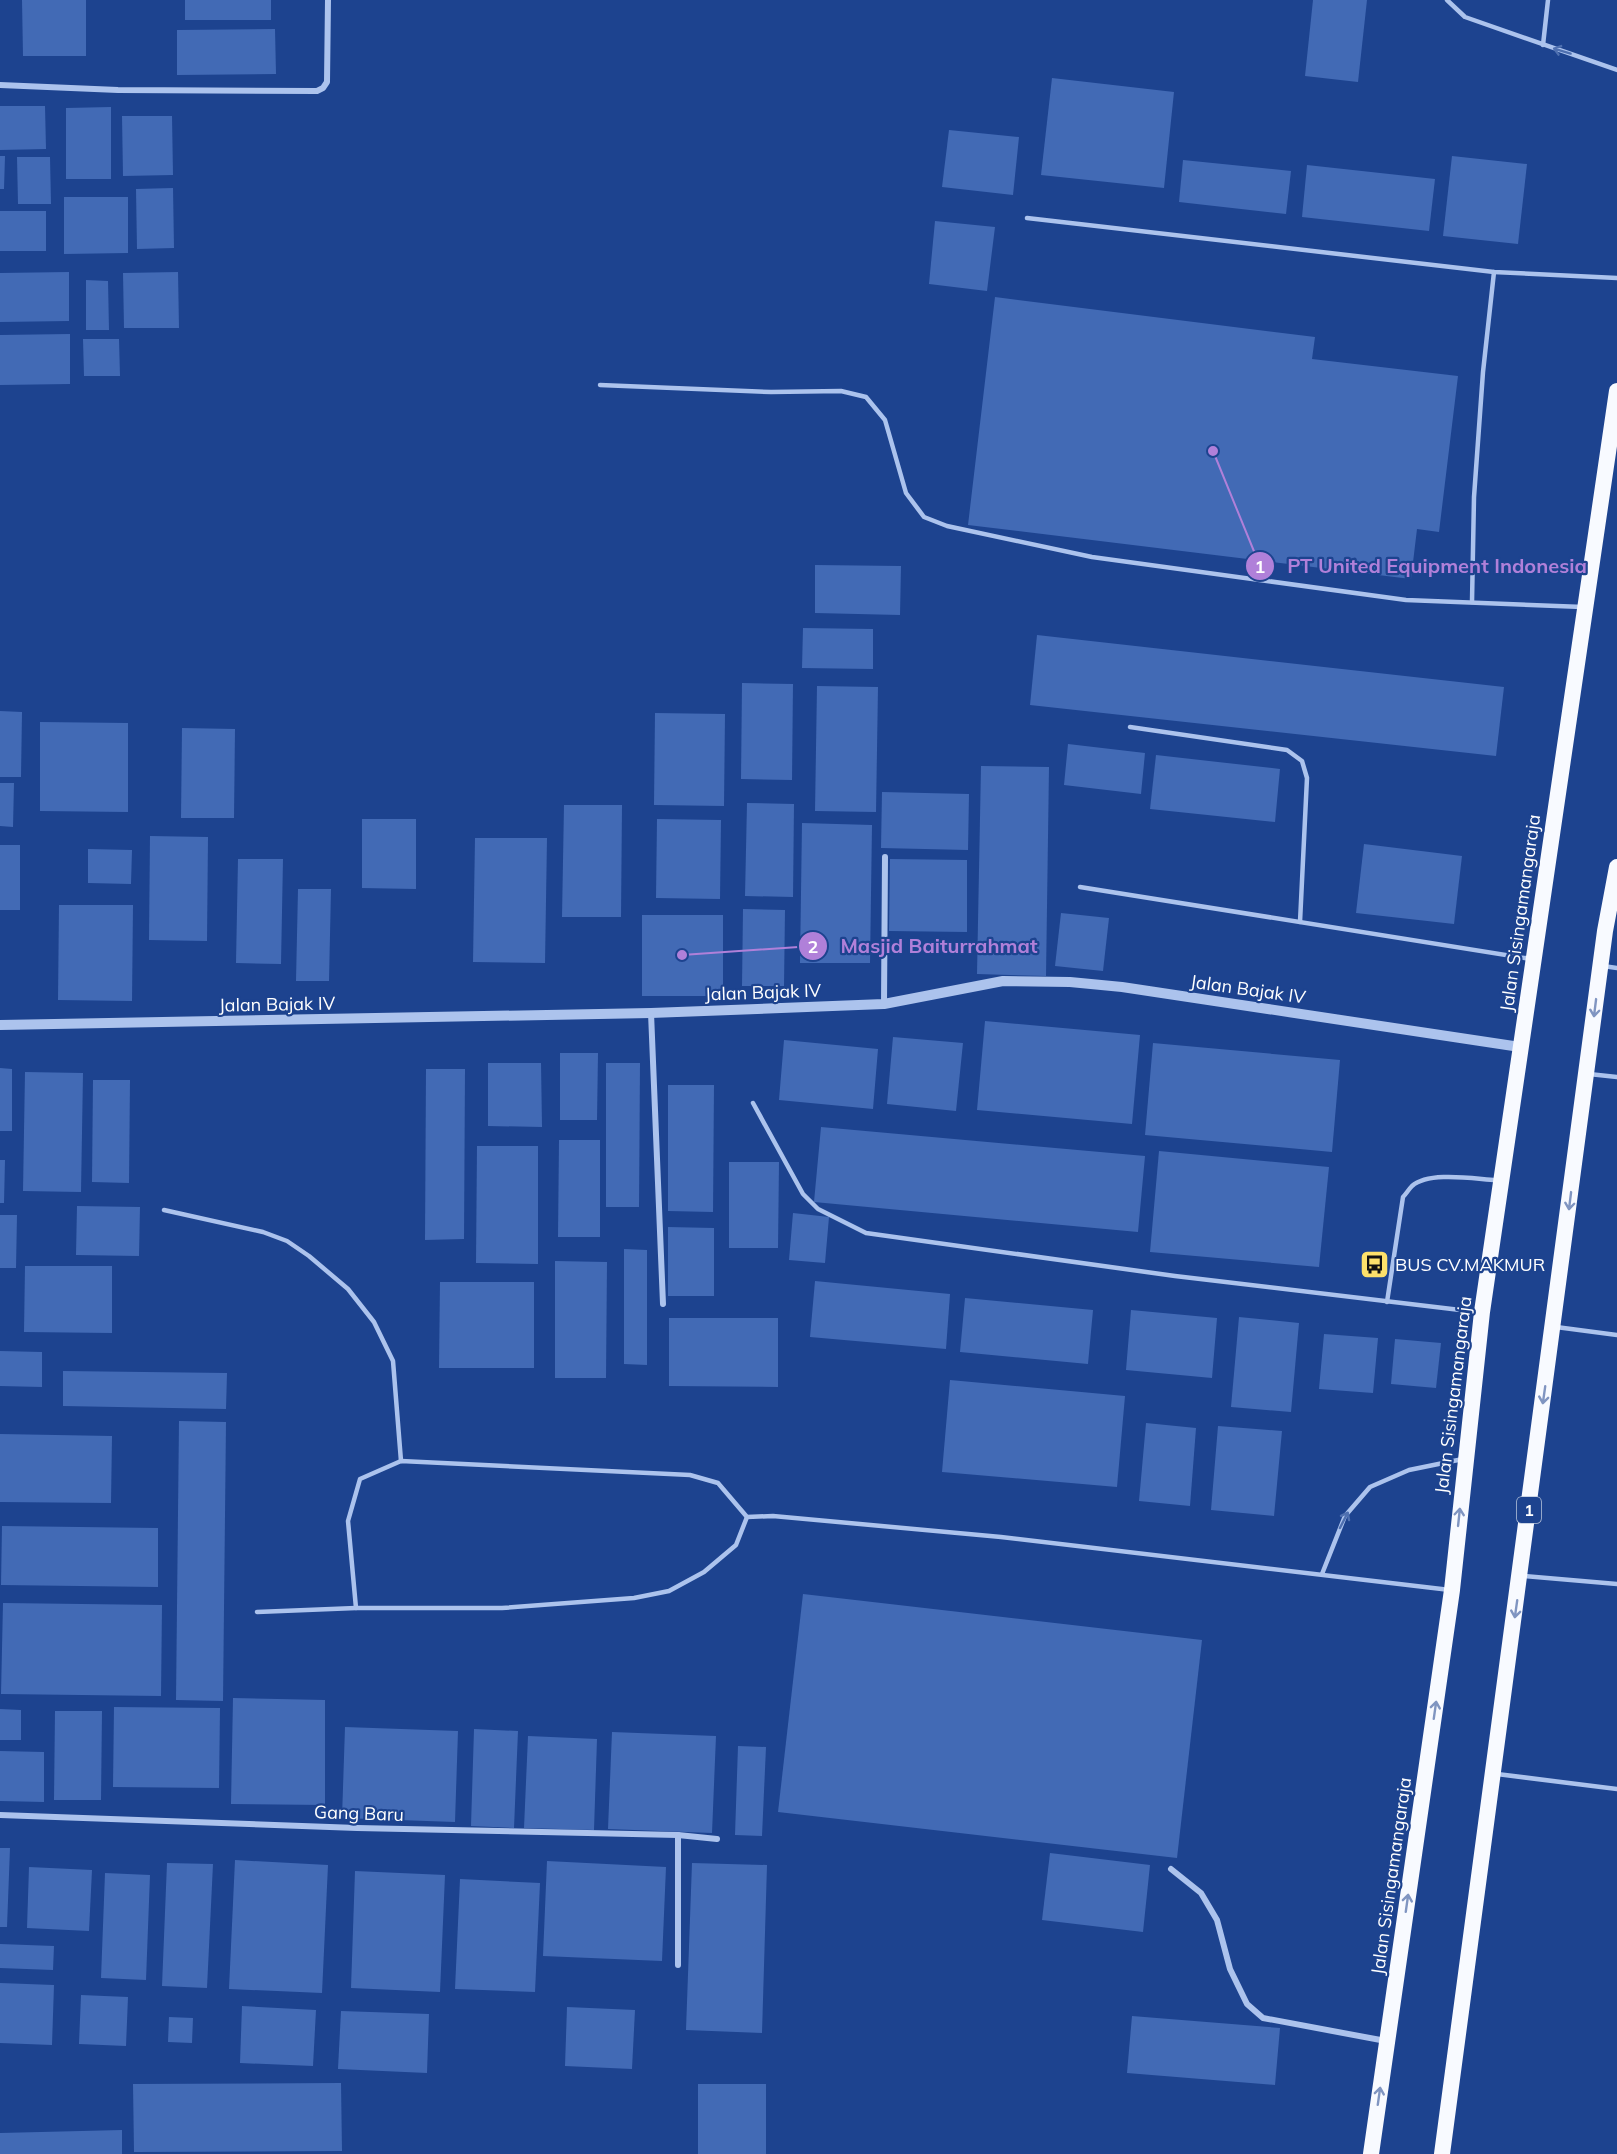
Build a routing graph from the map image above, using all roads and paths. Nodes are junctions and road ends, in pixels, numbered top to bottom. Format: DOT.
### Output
graph roads {
  1 [pos="328,0"];
  2 [pos="1447,0"];
  3 [pos="1548,0"];
  4 [pos="1543,45"];
  5 [pos="1617,70"];
  6 [pos="0,86"];
  7 [pos="1027,218"];
  8 [pos="1494,272"];
  9 [pos="1617,278"];
  10 [pos="600,385"];
  11 [pos="1617,391"];
  12 [pos="1472,602"];
  13 [pos="1585,607"];
  14 [pos="1130,727"];
  15 [pos="885,857"];
  16 [pos="1617,867"];
  17 [pos="1080,887"];
  18 [pos="1615,893"];
  19 [pos="1300,922"];
  20 [pos="1532,959"];
  21 [pos="1609,967"];
  22 [pos="884,1004"];
  23 [pos="651,1013"];
  24 [pos="0,1025"];
  25 [pos="1520,1047"];
  26 [pos="1586,1074"];
  27 [pos="1617,1077"];
  28 [pos="753,1103"];
  29 [pos="1502,1181"];
  30 [pos="164,1210"];
  31 [pos="1387,1302"];
  32 [pos="663,1304"];
  33 [pos="1482,1312"];
  34 [pos="1553,1326"];
  35 [pos="1617,1335"];
  36 [pos="1465,1459"];
  37 [pos="401,1461"];
  38 [pos="747,1517"];
  39 [pos="1323,1574"];
  40 [pos="1520,1576"];
  41 [pos="1617,1584"];
  42 [pos="1452,1590"];
  43 [pos="356,1608"];
  44 [pos="257,1612"];
  45 [pos="1494,1773"];
  46 [pos="1617,1789"];
  47 [pos="0,1815"];
  48 [pos="678,1835"];
  49 [pos="717,1839"];
  50 [pos="1170,1869"];
  51 [pos="678,1965"];
  52 [pos="1387,2042"];
  53 [pos="1371,2154"];
  54 [pos="1442,2154"];
  1 -- 6 [label="street"];
  2 -- 4 [label="lane"];
  3 -- 4 [label="lane"];
  5 -- 4 [label="lane, one-way"];
  7 -- 8 [label="lane"];
  8 -- 9 [label="lane"];
  8 -- 12 [label="lane"];
  10 -- 12 [label="lane"];
  11 -- 13 [label="highway, Jalan Sisingamangaraja"];
  12 -- 13 [label="lane"];
  13 -- 20 [label="highway, Jalan Sisingamangaraja"];
  14 -- 19 [label="lane"];
  15 -- 22 [label="street"];
  16 -- 18 [label="highway, 1"];
  17 -- 19 [label="lane"];
  18 -- 21 [label="highway, 1"];
  19 -- 20 [label="lane"];
  20 -- 25 [label="highway, Jalan Sisingamangaraja"];
  21 -- 26 [label="highway, 1, one-way"];
  22 -- 23 [label="street, Jalan Bajak IV"];
  22 -- 25 [label="street, Jalan Bajak IV"];
  23 -- 24 [label="street, Jalan Bajak IV"];
  23 -- 32 [label="street"];
  25 -- 29 [label="highway, Jalan Sisingamangaraja"];
  26 -- 27 [label="lane"];
  26 -- 34 [label="highway, 1, one-way"];
  28 -- 31 [label="lane"];
  29 -- 31 [label="lane"];
  29 -- 33 [label="highway, Jalan Sisingamangaraja"];
  30 -- 37 [label="lane"];
  31 -- 33 [label="lane"];
  33 -- 36 [label="highway, Jalan Sisingamangaraja"];
  34 -- 35 [label="lane"];
  34 -- 40 [label="highway, 1, one-way"];
  39 -- 36 [label="lane, one-way"];
  42 -- 36 [label="highway, Jalan Sisingamangaraja, one-way"];
  37 -- 38 [label="lane"];
  37 -- 43 [label="lane"];
  38 -- 39 [label="lane"];
  38 -- 43 [label="lane"];
  39 -- 42 [label="lane"];
  40 -- 41 [label="lane"];
  40 -- 45 [label="highway, 1, one-way"];
  52 -- 42 [label="highway, Jalan Sisingamangaraja, one-way"];
  43 -- 44 [label="lane"];
  45 -- 46 [label="lane"];
  45 -- 54 [label="highway, 1"];
  47 -- 48 [label="street, Gang Baru"];
  48 -- 49 [label="street, Gang Baru"];
  48 -- 51 [label="street"];
  50 -- 52 [label="street"];
  53 -- 52 [label="highway, Jalan Sisingamangaraja, one-way"];
}
